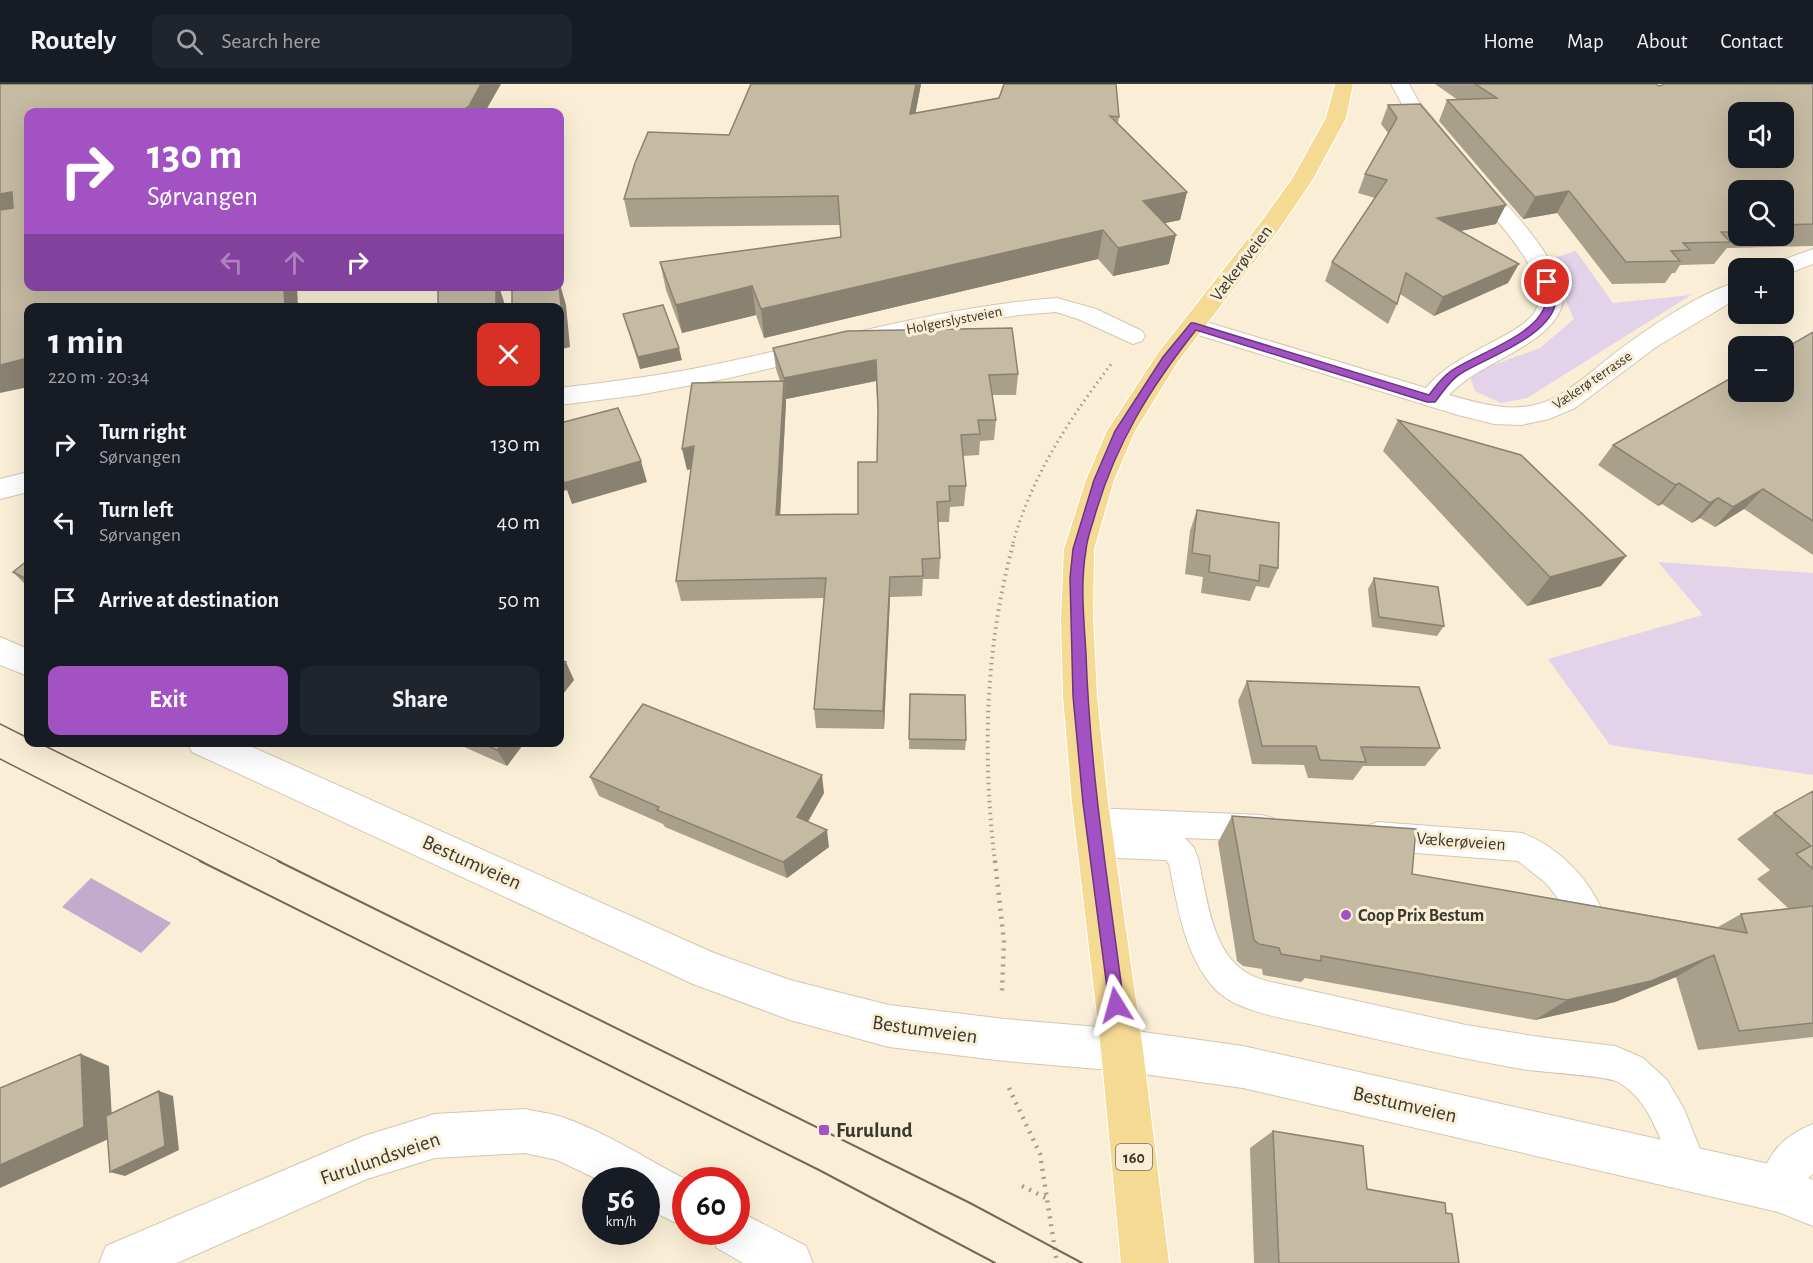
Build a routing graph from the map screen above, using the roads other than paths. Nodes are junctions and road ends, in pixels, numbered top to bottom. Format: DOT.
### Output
graph roads {
  1 [pos="1344,84"];
  2 [pos="1400,84"];
  3 [pos="1813,256"];
  4 [pos="1794,263"];
  5 [pos="1728,294"];
  6 [pos="1194,326"];
  7 [pos="1133,336"];
  8 [pos="564,396"];
  9 [pos="1431,399"];
  10 [pos="24,483"];
  11 [pos="0,489"];
  12 [pos="0,650"];
  13 [pos="24,661"];
  14 [pos="215,747"];
  15 [pos="1292,830"];
  16 [pos="1094,832"];
  17 [pos="1350,834"];
  18 [pos="1586,910"];
  19 [pos="1122,1050"];
  20 [pos="1813,1146"];
  21 [pos="619,1167"];
  22 [pos="1690,1169"];
  23 [pos="1795,1196"];
  24 [pos="750,1241"];
  25 [pos="123,1263"];
  26 [pos="789,1263"];
  27 [pos="1145,1263"];
  1 -- 6 [label="main road, Vækerøveien / 160"];
  2 -- 9 [label="street"];
  3 -- 4 [label="street"];
  5 -- 9 [label="street, Vækerø terrasse"];
  6 -- 9 [label="street, Vækerø terrasse"];
  6 -- 16 [label="main road, Vækerøveien / 160"];
  7 -- 8 [label="street, Holgerslystveien"];
  10 -- 11 [label="street"];
  12 -- 13 [label="street"];
  14 -- 19 [label="street, Bestumveien"];
  15 -- 16 [label="lane"];
  16 -- 19 [label="main road, Vækerøveien / 160"];
  16 -- 22 [label="lane"];
  17 -- 18 [label="lane, Vækerøveien"];
  19 -- 22 [label="street, Bestumveien"];
  19 -- 27 [label="main road, Vækerøveien / 160"];
  20 -- 23 [label="street"];
  21 -- 25 [label="street, Furulundsveien"];
  22 -- 23 [label="street, Bestumveien"];
  24 -- 26 [label="street"];
}
